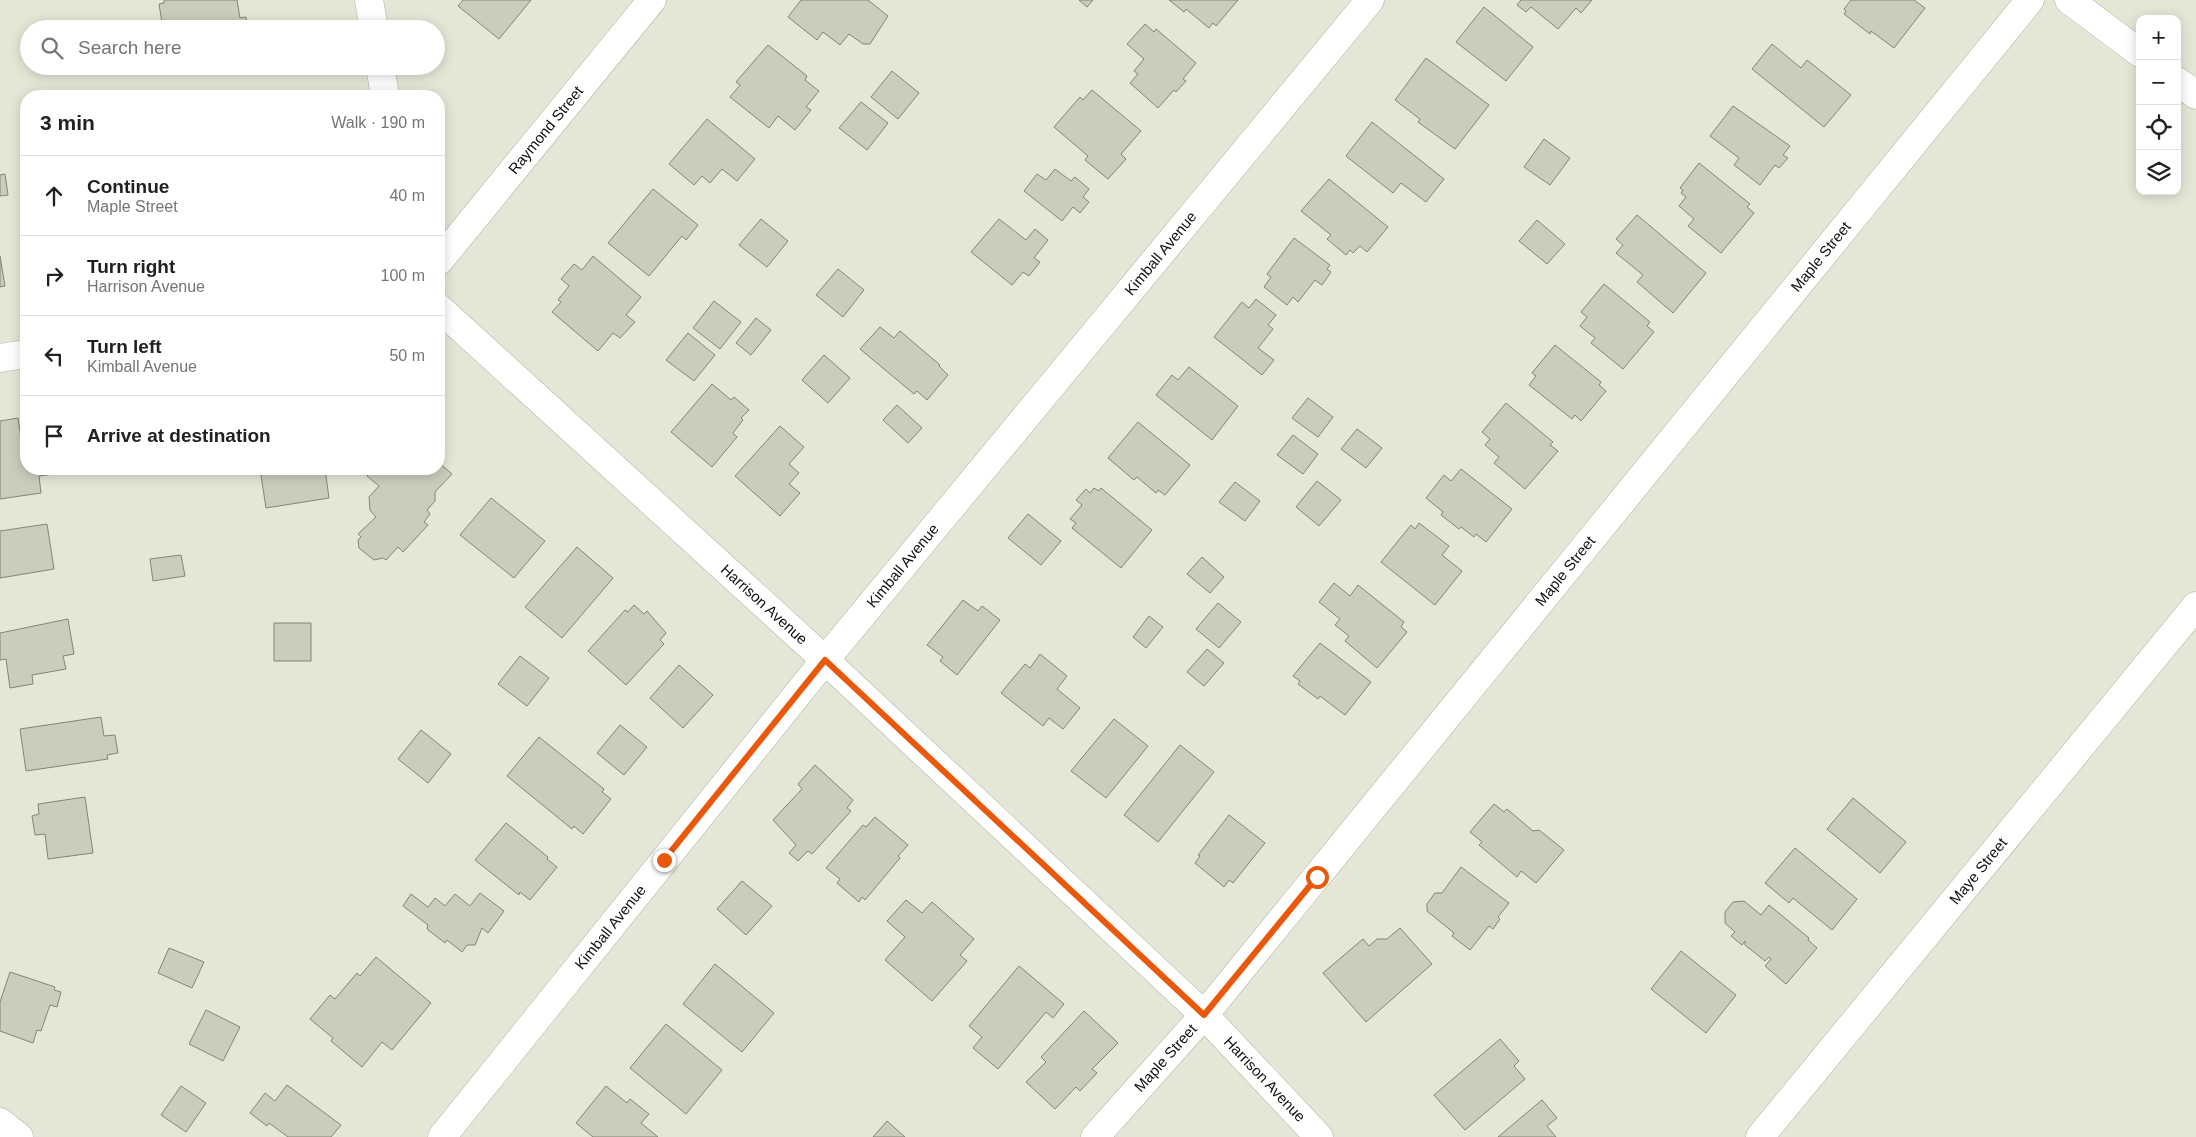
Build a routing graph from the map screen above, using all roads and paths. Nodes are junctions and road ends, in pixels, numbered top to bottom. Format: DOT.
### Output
graph roads {
  1 [pos="369,0"];
  2 [pos="652,0"];
  3 [pos="1370,0"];
  4 [pos="2030,0"];
  5 [pos="2069,0"];
  6 [pos="372,20"];
  7 [pos="2136,50"];
  8 [pos="382,75"];
  9 [pos="2181,84"];
  10 [pos="384,90"];
  11 [pos="2196,95"];
  12 [pos="445,254"];
  13 [pos="445,313"];
  14 [pos="20,355"];
  15 [pos="0,358"];
  16 [pos="2196,606"];
  17 [pos="825,660"];
  18 [pos="1204,1015"];
  19 [pos="0,1122"];
  20 [pos="19,1137"];
  21 [pos="442,1137"];
  22 [pos="1096,1137"];
  23 [pos="1319,1137"];
  24 [pos="1760,1137"];
  1 -- 6 [label="street"];
  2 -- 12 [label="street, Raymond Street"];
  3 -- 17 [label="street, Kimball Avenue"];
  4 -- 18 [label="street, Maple Street"];
  5 -- 7 [label="street"];
  8 -- 10 [label="street"];
  9 -- 11 [label="street"];
  13 -- 17 [label="street, Harrison Avenue"];
  14 -- 15 [label="street"];
  16 -- 24 [label="street, Maye Street"];
  17 -- 18 [label="street, Harrison Avenue"];
  17 -- 21 [label="street, Kimball Avenue"];
  18 -- 22 [label="street, Maple Street"];
  18 -- 23 [label="street, Harrison Avenue"];
  19 -- 20 [label="street"];
}
